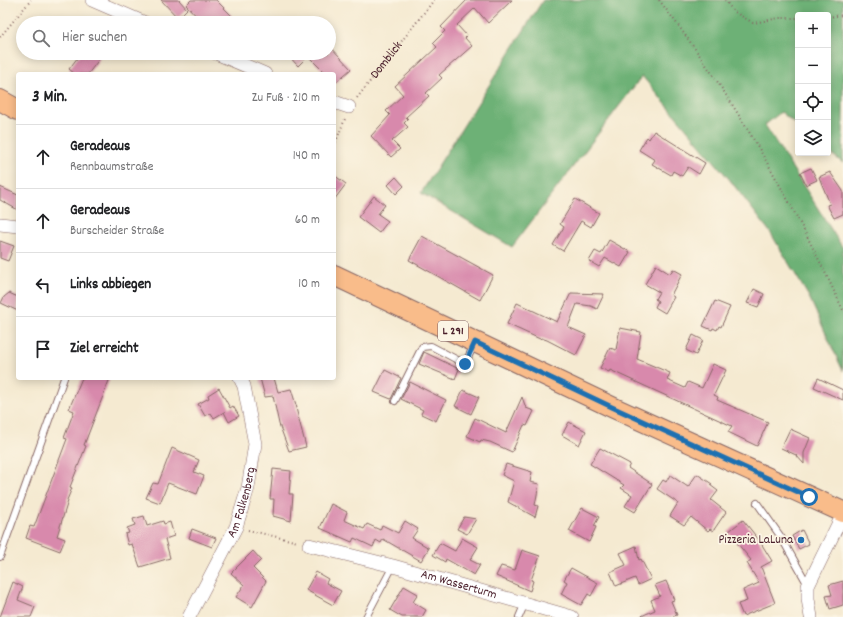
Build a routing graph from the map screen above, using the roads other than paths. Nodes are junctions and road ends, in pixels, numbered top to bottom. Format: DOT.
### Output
graph roads {
  1 [pos="92,0"];
  2 [pos="129,16"];
  3 [pos="232,60"];
  4 [pos="260,72"];
  5 [pos="0,100"];
  6 [pos="336,103"];
  7 [pos="349,108"];
  8 [pos="16,109"];
  9 [pos="0,224"];
  10 [pos="16,226"];
  11 [pos="336,276"];
  12 [pos="475,342"];
  13 [pos="63,380"];
  14 [pos="241,380"];
  15 [pos="395,400"];
  16 [pos="757,503"];
  17 [pos="843,513"];
  18 [pos="309,545"];
  19 [pos="0,557"];
  20 [pos="393,566"];
  21 [pos="808,586"];
  22 [pos="524,603"];
  23 [pos="189,617"];
  24 [pos="366,617"];
  25 [pos="519,617"];
  26 [pos="572,617"];
  27 [pos="811,617"];
  1 -- 2 [label="street"];
  3 -- 4 [label="street"];
  5 -- 8 [label="main road"];
  6 -- 7 [label="street"];
  9 -- 10 [label="street"];
  11 -- 12 [label="main road, L 291"];
  12 -- 15 [label="lane"];
  12 -- 17 [label="main road, L 291"];
  13 -- 19 [label="lane"];
  14 -- 23 [label="street, Am Falkenberg"];
  16 -- 21 [label="lane"];
  17 -- 21 [label="street"];
  18 -- 20 [label="street, Am Wasserturm"];
  20 -- 22 [label="street, Am Wasserturm"];
  20 -- 24 [label="lane"];
  21 -- 27 [label="street"];
  22 -- 25 [label="lane"];
  22 -- 26 [label="street, Am Wasserturm"];
}
